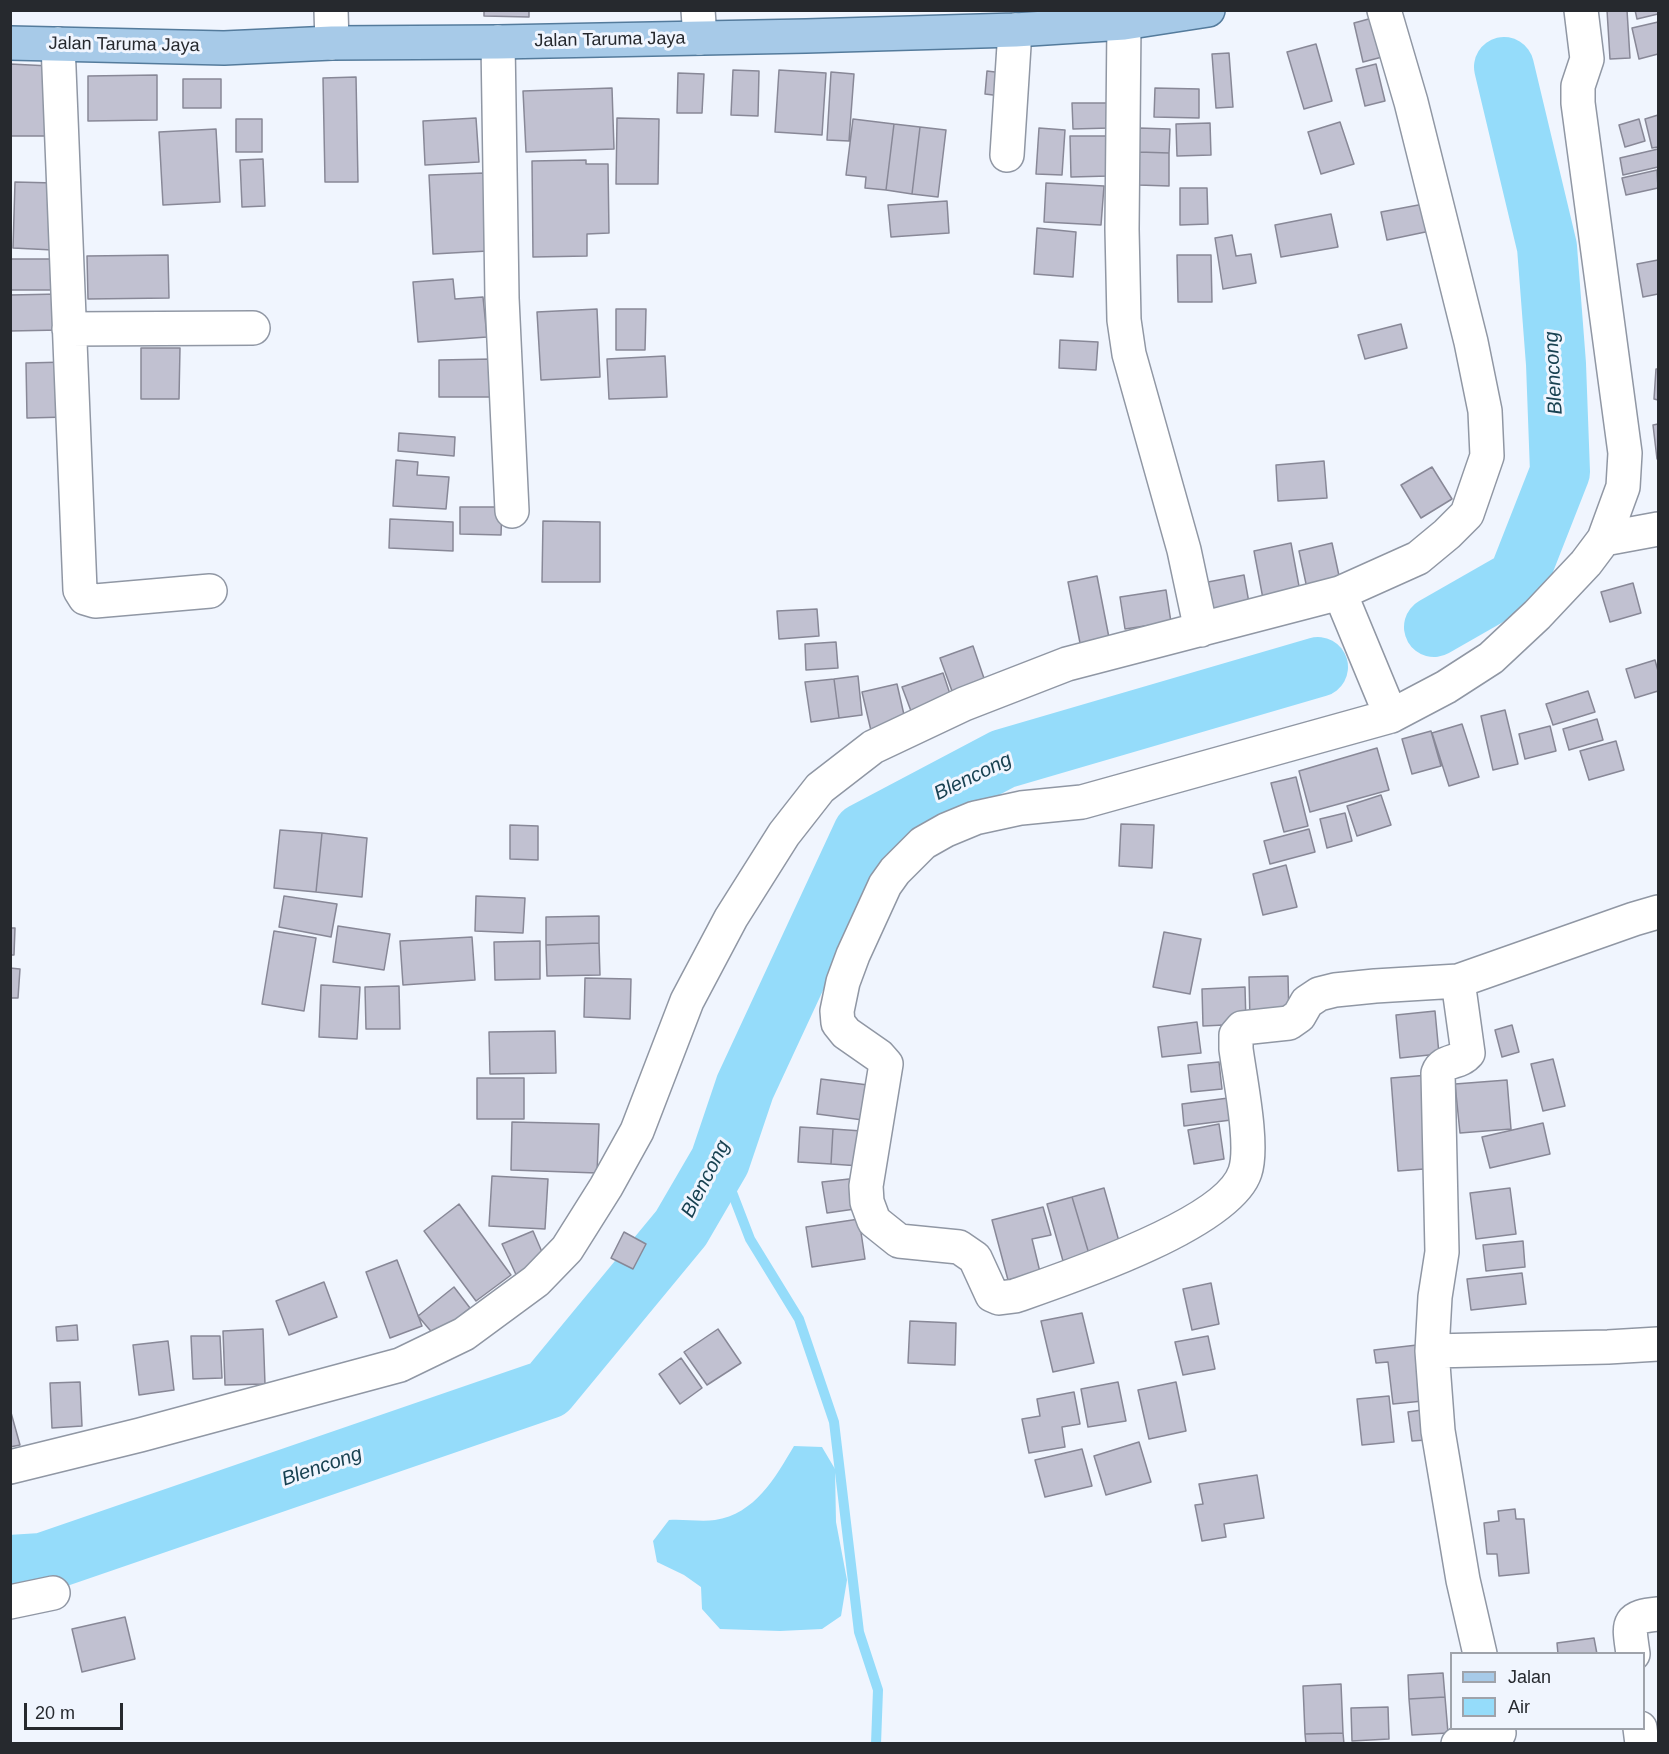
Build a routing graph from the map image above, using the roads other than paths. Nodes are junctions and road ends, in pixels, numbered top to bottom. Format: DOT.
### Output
graph roads {
  1 [pos="331,10"];
  2 [pos="1208,10"];
  3 [pos="1384,10"];
  4 [pos="1581,10"];
  5 [pos="1124,22"];
  6 [pos="699,24"];
  7 [pos="1015,30"];
  8 [pos="498,42"];
  9 [pos="10,43"];
  10 [pos="332,43"];
  11 [pos="58,44"];
  12 [pos="1007,155"];
  13 [pos="253,328"];
  14 [pos="69,329"];
  15 [pos="512,511"];
  16 [pos="1659,529"];
  17 [pos="1604,539"];
  18 [pos="210,591"];
  19 [pos="1345,603"];
  20 [pos="1201,630"];
  21 [pos="1386,702"];
  22 [pos="1659,912"];
  23 [pos="1458,981"];
  24 [pos="1659,1344"];
  25 [pos="1432,1351"];
  26 [pos="10,1467"];
  27 [pos="53,1593"];
  28 [pos="10,1602"];
  29 [pos="1659,1614"];
  30 [pos="1480,1652"];
  31 [pos="1633,1652"];
  32 [pos="1499,1735"];
  33 [pos="1458,1743"];
  1 -- 10 [label="street"];
  2 -- 5 [label="main road, Jalan Taruma Jaya"];
  3 -- 19 [label="street"];
  4 -- 17 [label="street"];
  5 -- 7 [label="main road, Jalan Taruma Jaya"];
  5 -- 20 [label="street"];
  6 -- 7 [label="main road, Jalan Taruma Jaya"];
  6 -- 8 [label="main road, Jalan Taruma Jaya"];
  7 -- 12 [label="street"];
  8 -- 10 [label="main road, Jalan Taruma Jaya"];
  8 -- 15 [label="street"];
  9 -- 11 [label="main road, Jalan Taruma Jaya"];
  10 -- 11 [label="main road, Jalan Taruma Jaya"];
  11 -- 14 [label="street"];
  13 -- 14 [label="street"];
  14 -- 18 [label="street"];
  16 -- 17 [label="street"];
  17 -- 21 [label="street"];
  19 -- 20 [label="street"];
  19 -- 21 [label="street"];
  20 -- 26 [label="street"];
  21 -- 23 [label="street"];
  22 -- 23 [label="street"];
  23 -- 25 [label="street"];
  24 -- 25 [label="street"];
  25 -- 30 [label="street"];
  27 -- 28 [label="street"];
  29 -- 31 [label="street"];
  32 -- 33 [label="street"];
}
